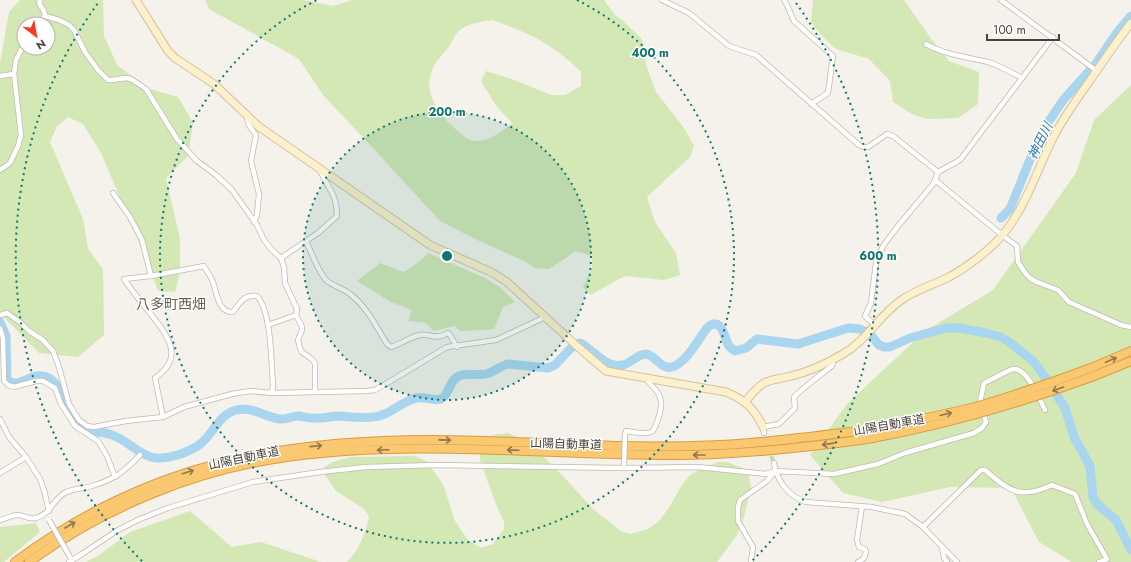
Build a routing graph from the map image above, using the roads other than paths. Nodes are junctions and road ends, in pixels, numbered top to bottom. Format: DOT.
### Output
graph roads {
  1 [pos="34,0"];
  2 [pos="136,0"];
  3 [pos="662,0"];
  4 [pos="784,0"];
  5 [pos="1002,0"];
  6 [pos="39,2"];
  7 [pos="45,16"];
  8 [pos="56,19"];
  9 [pos="1131,23"];
  10 [pos="1052,37"];
  11 [pos="926,44"];
  12 [pos="18,56"];
  13 [pos="1097,71"];
  14 [pos="14,74"];
  15 [pos="0,76"];
  16 [pos="1022,78"];
  17 [pos="811,104"];
  18 [pos="247,116"];
  19 [pos="319,169"];
  20 [pos="0,170"];
  21 [pos="938,172"];
  22 [pos="935,180"];
  23 [pos="113,193"];
  24 [pos="254,222"];
  25 [pos="1002,235"];
  26 [pos="306,241"];
  27 [pos="281,258"];
  28 [pos="151,276"];
  29 [pos="296,315"];
  30 [pos="544,315"];
  31 [pos="0,316"];
  32 [pos="268,326"];
  33 [pos="873,327"];
  34 [pos="1131,327"];
  35 [pos="0,328"];
  36 [pos="457,347"];
  37 [pos="1131,351"];
  38 [pos="833,360"];
  39 [pos="1131,361"];
  40 [pos="1093,372"];
  41 [pos="646,378"];
  42 [pos="315,392"];
  43 [pos="272,393"];
  44 [pos="745,402"];
  45 [pos="1045,410"];
  46 [pos="163,417"];
  47 [pos="0,419"];
  48 [pos="763,430"];
  49 [pos="140,455"];
  50 [pos="26,457"];
  51 [pos="774,463"];
  52 [pos="624,467"];
  53 [pos="775,471"];
  54 [pos="0,473"];
  55 [pos="115,477"];
  56 [pos="862,506"];
  57 [pos="49,511"];
  58 [pos="44,514"];
  59 [pos="0,520"];
  60 [pos="924,527"];
  61 [pos="942,546"];
  62 [pos="70,560"];
  63 [pos="14,562"];
  64 [pos="29,562"];
  65 [pos="751,562"];
  66 [pos="858,562"];
  67 [pos="947,562"];
  68 [pos="957,562"];
  69 [pos="1099,562"];
  1 -- 6 [label="street"];
  2 -- 18 [label="street"];
  3 -- 17 [label="street"];
  4 -- 17 [label="street"];
  5 -- 10 [label="street"];
  6 -- 7 [label="street"];
  8 -- 24 [label="street"];
  9 -- 13 [label="street"];
  10 -- 13 [label="street"];
  10 -- 16 [label="street"];
  11 -- 16 [label="street"];
  12 -- 14 [label="street"];
  13 -- 25 [label="street"];
  14 -- 15 [label="street"];
  14 -- 20 [label="street"];
  16 -- 21 [label="street"];
  17 -- 21 [label="street"];
  18 -- 19 [label="street"];
  18 -- 24 [label="street"];
  19 -- 26 [label="street"];
  19 -- 30 [label="street"];
  21 -- 22 [label="street"];
  22 -- 25 [label="street"];
  22 -- 33 [label="street"];
  23 -- 28 [label="street"];
  24 -- 27 [label="street"];
  25 -- 33 [label="street"];
  25 -- 34 [label="street"];
  26 -- 27 [label="street"];
  26 -- 36 [label="street"];
  27 -- 29 [label="street"];
  28 -- 32 [label="street"];
  28 -- 46 [label="street"];
  29 -- 32 [label="street"];
  29 -- 42 [label="street"];
  30 -- 36 [label="street"];
  30 -- 41 [label="street"];
  31 -- 46 [label="street"];
  32 -- 43 [label="street"];
  33 -- 38 [label="street"];
  35 -- 55 [label="street"];
  36 -- 42 [label="street"];
  40 -- 37 [label="highway, 山陽自動車道, one-way"];
  38 -- 44 [label="street"];
  38 -- 48 [label="street"];
  39 -- 40 [label="highway, 山陽自動車道"];
  63 -- 40 [label="highway, 山陽自動車道, one-way, bridge"];
  40 -- 64 [label="highway, 山陽自動車道, one-way, bridge"];
  41 -- 44 [label="street"];
  41 -- 52 [label="street, bridge"];
  42 -- 43 [label="street"];
  43 -- 46 [label="street"];
  44 -- 48 [label="street"];
  45 -- 53 [label="street"];
  47 -- 50 [label="street"];
  49 -- 55 [label="street"];
  50 -- 54 [label="street"];
  50 -- 57 [label="street"];
  51 -- 53 [label="street"];
  52 -- 53 [label="street"];
  52 -- 62 [label="street"];
  53 -- 56 [label="street"];
  53 -- 65 [label="street"];
  55 -- 57 [label="street"];
  56 -- 60 [label="street"];
  56 -- 66 [label="street"];
  57 -- 58 [label="street"];
  58 -- 59 [label="street"];
  58 -- 62 [label="street, bridge"];
  60 -- 61 [label="street"];
  60 -- 69 [label="street"];
  61 -- 67 [label="street"];
  61 -- 68 [label="street"];
}
